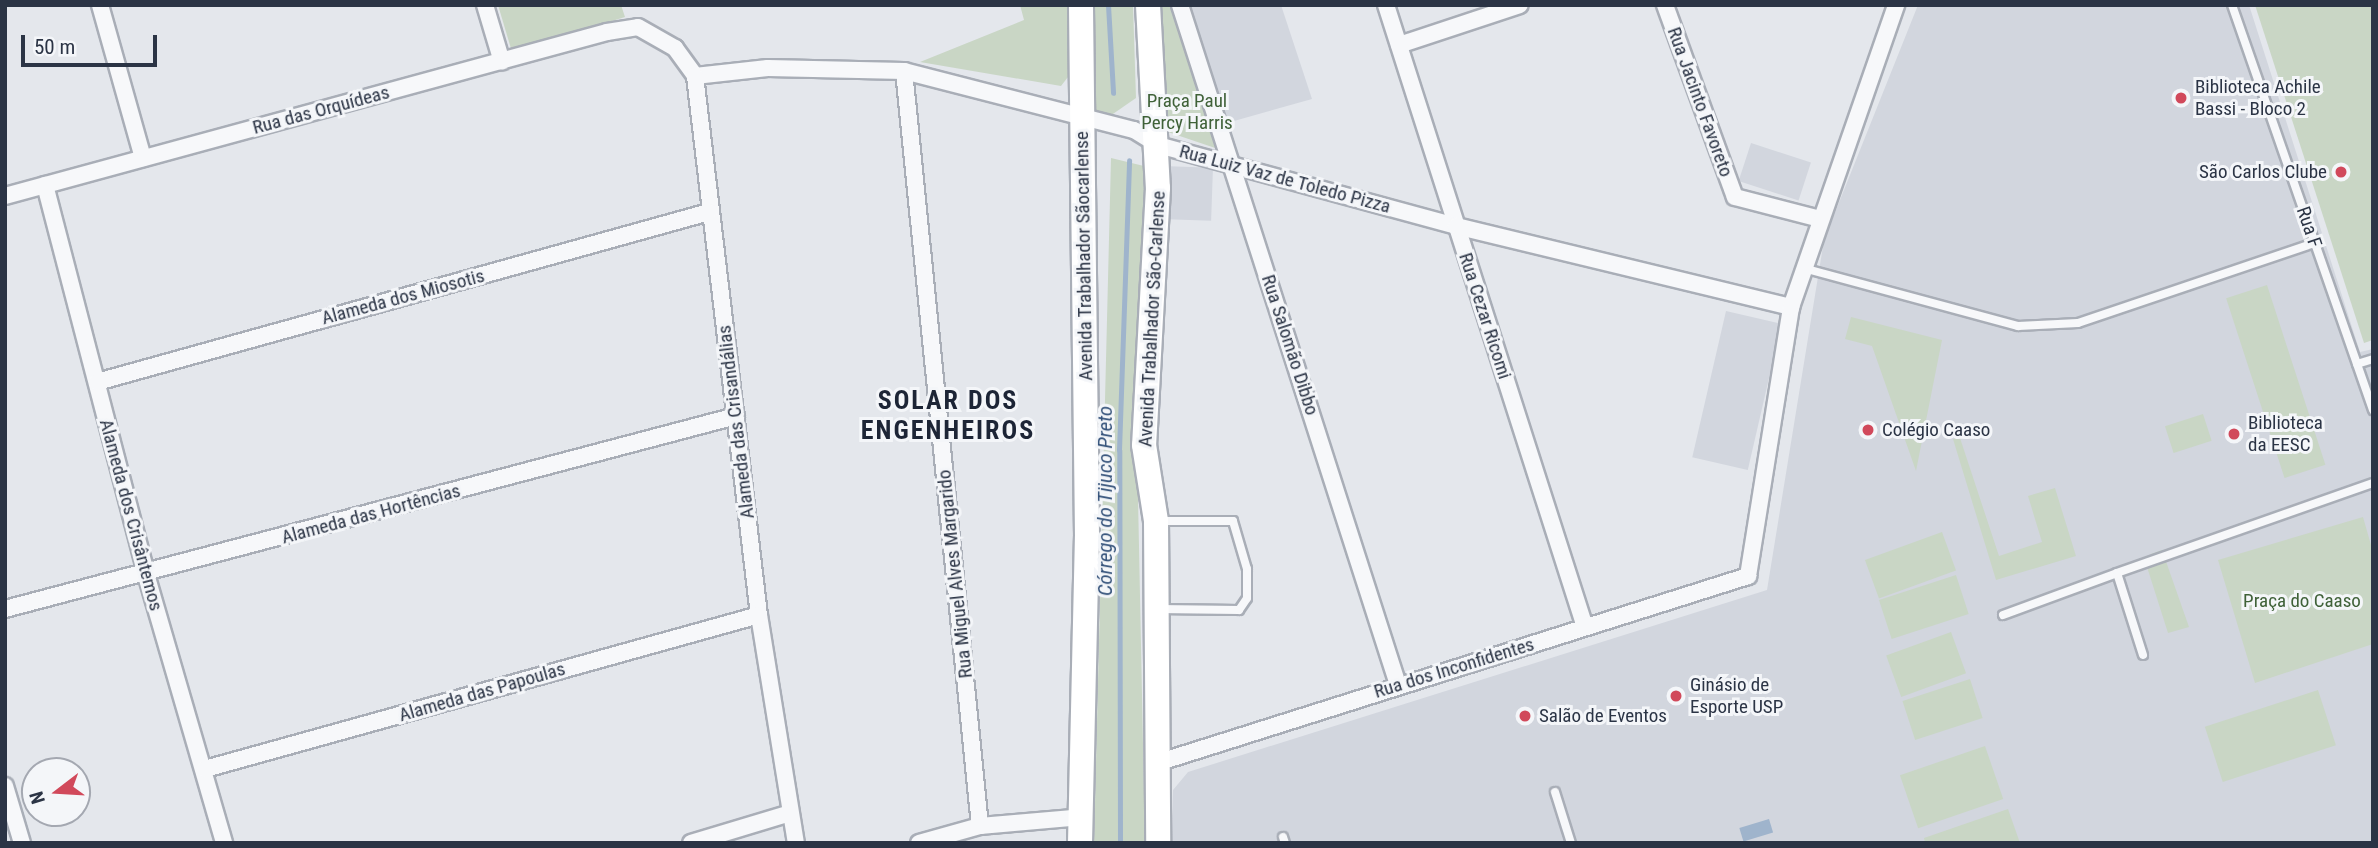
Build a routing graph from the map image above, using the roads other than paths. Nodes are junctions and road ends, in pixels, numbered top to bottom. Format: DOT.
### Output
graph roads {
  1 [pos="100,5"];
  2 [pos="485,5"];
  3 [pos="1081,5"];
  4 [pos="1148,5"];
  5 [pos="1180,5"];
  6 [pos="1385,5"];
  7 [pos="1520,5"];
  8 [pos="1665,5"];
  9 [pos="1896,5"];
  10 [pos="2232,5"];
  11 [pos="1399,45"];
  12 [pos="502,62"];
  13 [pos="904,71"];
  14 [pos="695,76"];
  15 [pos="1083,118"];
  16 [pos="1158,145"];
  17 [pos="143,158"];
  18 [pos="1231,162"];
  19 [pos="45,185"];
  20 [pos="5,196"];
  21 [pos="709,212"];
  22 [pos="1817,218"];
  23 [pos="1456,226"];
  24 [pos="2315,243"];
  25 [pos="1801,268"];
  26 [pos="1791,307"];
  27 [pos="2373,359"];
  28 [pos="2357,364"];
  29 [pos="97,382"];
  30 [pos="2373,410"];
  31 [pos="736,416"];
  32 [pos="2373,483"];
  33 [pos="1156,521"];
  34 [pos="2117,573"];
  35 [pos="146,574"];
  36 [pos="1155,608"];
  37 [pos="5,609"];
  38 [pos="759,615"];
  39 [pos="2003,615"];
  40 [pos="1585,627"];
  41 [pos="2143,655"];
  42 [pos="1398,685"];
  43 [pos="1160,762"];
  44 [pos="205,769"];
  45 [pos="5,786"];
  46 [pos="1555,792"];
  47 [pos="787,814"];
  48 [pos="1082,817"];
  49 [pos="980,826"];
  50 [pos="22,843"];
  51 [pos="224,843"];
  52 [pos="691,843"];
  53 [pos="796,843"];
  54 [pos="919,843"];
  55 [pos="1080,843"];
  56 [pos="1158,843"];
  57 [pos="1571,843"];
  1 -- 17 [label="street"];
  2 -- 12 [label="street"];
  3 -- 15 [label="main road, Avenida Trabalhador Sãocarlense"];
  4 -- 16 [label="main road, Avenida Trabalhador São-Carlense"];
  5 -- 18 [label="street, Rua Salomão Dibbo"];
  6 -- 11 [label="street, Rua Cezar Ricomi"];
  7 -- 11 [label="street"];
  8 -- 22 [label="street, Rua Jacinto Favoreto"];
  9 -- 22 [label="street"];
  10 -- 24 [label="lane, Rua F"];
  11 -- 23 [label="street, Rua Cezar Ricomi"];
  12 -- 14 [label="street, Rua das Orquídeas"];
  12 -- 17 [label="street, Rua das Orquídeas"];
  13 -- 14 [label="street, Rua Luiz Vaz de Toledo Pizza"];
  13 -- 15 [label="street, Rua Luiz Vaz de Toledo Pizza"];
  13 -- 49 [label="street, Rua Miguel Alves Margarido"];
  14 -- 21 [label="street, Alameda das Crisandálias"];
  15 -- 16 [label="street, Rua Luiz Vaz de Toledo Pizza"];
  15 -- 48 [label="main road, Avenida Trabalhador Sãocarlense"];
  16 -- 18 [label="street, Rua Luiz Vaz de Toledo Pizza"];
  16 -- 33 [label="main road, Avenida Trabalhador São-Carlense"];
  17 -- 19 [label="street, Rua das Orquídeas"];
  18 -- 23 [label="street, Rua Luiz Vaz de Toledo Pizza"];
  18 -- 42 [label="street, Rua Salomão Dibbo"];
  19 -- 20 [label="street, Rua das Orquídeas"];
  19 -- 29 [label="street, Alameda dos Crisântemos"];
  21 -- 29 [label="street, Alameda dos Miosotis"];
  21 -- 31 [label="street, Alameda das Crisandálias"];
  22 -- 25 [label="street"];
  23 -- 26 [label="street, Rua Luiz Vaz de Toledo Pizza"];
  23 -- 40 [label="street, Rua Cezar Ricomi"];
  24 -- 25 [label="lane"];
  24 -- 28 [label="lane, Rua F"];
  25 -- 26 [label="street"];
  26 -- 40 [label="street, Rua dos Inconfidentes"];
  27 -- 28 [label="lane"];
  28 -- 30 [label="lane, Rua F"];
  29 -- 35 [label="street, Alameda dos Crisântemos"];
  31 -- 35 [label="street, Alameda das Hortências"];
  31 -- 38 [label="street, Alameda das Crisandálias"];
  32 -- 34 [label="lane"];
  33 -- 36 [label="main road, Avenida Trabalhador São-Carlense"];
  33 -- 36 [label="lane"];
  34 -- 39 [label="lane"];
  34 -- 41 [label="lane"];
  35 -- 37 [label="street, Alameda das Hortências"];
  35 -- 44 [label="street, Alameda dos Crisântemos"];
  36 -- 43 [label="main road, Avenida Trabalhador São-Carlense"];
  38 -- 44 [label="street, Alameda das Papoulas"];
  38 -- 47 [label="street, Alameda das Crisandálias"];
  40 -- 42 [label="street, Rua dos Inconfidentes"];
  42 -- 43 [label="street, Rua dos Inconfidentes"];
  43 -- 56 [label="main road, Avenida Trabalhador São-Carlense"];
  44 -- 51 [label="street, Alameda dos Crisântemos"];
  45 -- 50 [label="street"];
  46 -- 57 [label="lane"];
  47 -- 52 [label="street"];
  47 -- 53 [label="street, Alameda das Crisandálias"];
  48 -- 49 [label="street"];
  48 -- 55 [label="main road, Avenida Trabalhador Sãocarlense"];
  49 -- 54 [label="street"];
}
